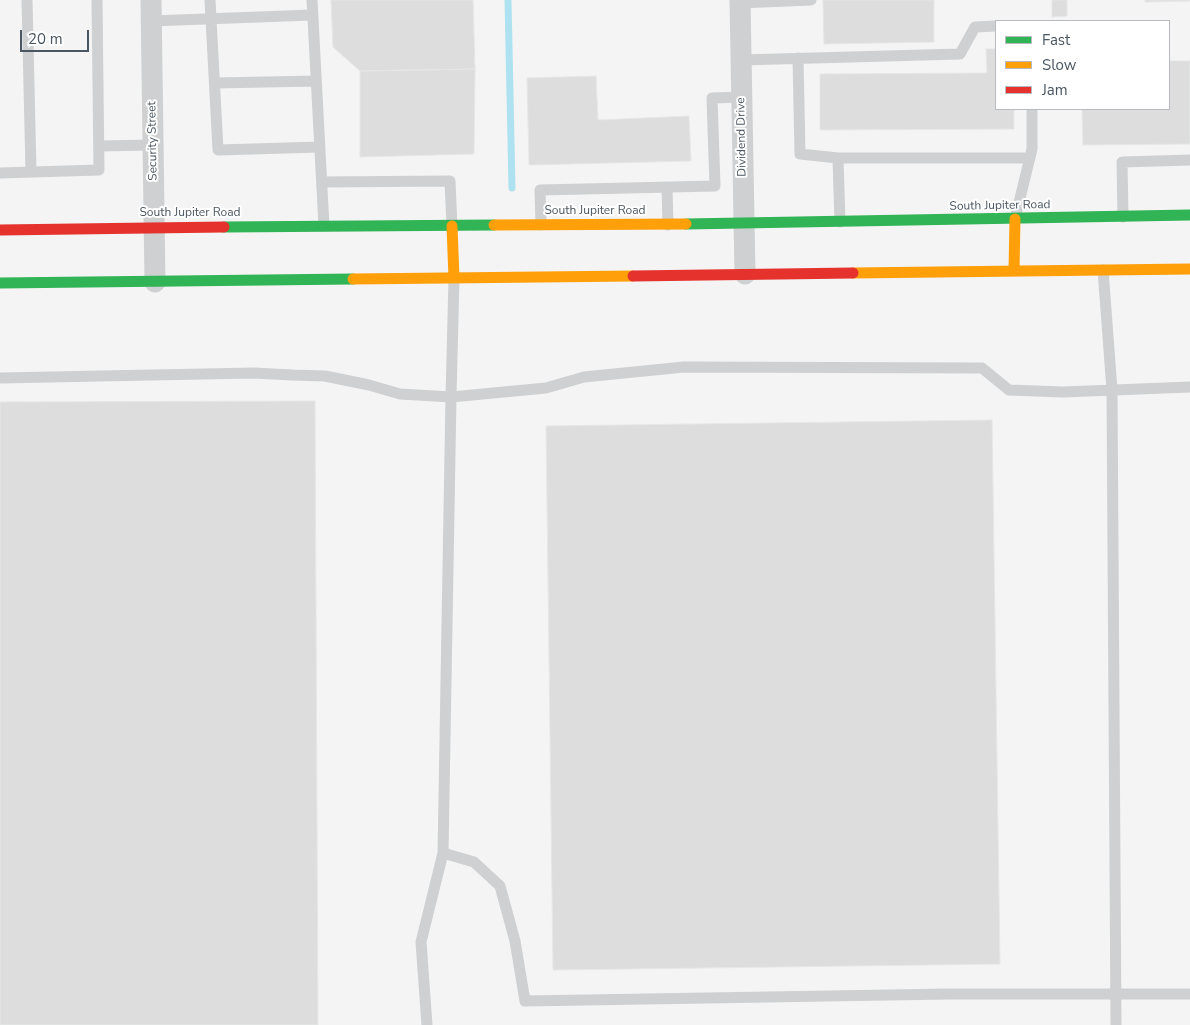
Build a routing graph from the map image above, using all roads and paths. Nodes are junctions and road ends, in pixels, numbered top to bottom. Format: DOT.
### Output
graph roads {
  1 [pos="27,0"];
  2 [pos="97,0"];
  3 [pos="151,0"];
  4 [pos="210,0"];
  5 [pos="312,0"];
  6 [pos="811,0"];
  7 [pos="740,1"];
  8 [pos="312,16"];
  9 [pos="211,19"];
  10 [pos="151,21"];
  11 [pos="995,26"];
  12 [pos="798,58"];
  13 [pos="741,60"];
  14 [pos="316,81"];
  15 [pos="214,83"];
  16 [pos="742,97"];
  17 [pos="1032,110"];
  18 [pos="153,145"];
  19 [pos="99,146"];
  20 [pos="320,147"];
  21 [pos="838,158"];
  22 [pos="1030,158"];
  23 [pos="1190,160"];
  24 [pos="31,172"];
  25 [pos="0,173"];
  26 [pos="322,182"];
  27 [pos="667,188"];
  28 [pos="1190,216"];
  29 [pos="1123,217"];
  30 [pos="1015,219"];
  31 [pos="840,223"];
  32 [pos="744,224"];
  33 [pos="541,225"];
  34 [pos="668,225"];
  35 [pos="324,226"];
  36 [pos="452,226"];
  37 [pos="154,227"];
  38 [pos="0,230"];
  39 [pos="1190,269"];
  40 [pos="1103,270"];
  41 [pos="1014,271"];
  42 [pos="745,274"];
  43 [pos="454,278"];
  44 [pos="155,282"];
  45 [pos="0,283"];
  46 [pos="0,378"];
  47 [pos="1190,387"];
  48 [pos="1112,390"];
  49 [pos="451,396"];
  50 [pos="443,853"];
  51 [pos="1116,994"];
  52 [pos="1190,994"];
  53 [pos="427,1025"];
  54 [pos="1116,1025"];
  1 -- 24 [label="lane"];
  2 -- 19 [label="lane"];
  3 -- 10 [label="street, Security Street"];
  4 -- 9 [label="lane"];
  5 -- 8 [label="lane"];
  6 -- 7 [label="lane"];
  7 -- 13 [label="street, Dividend Drive"];
  8 -- 9 [label="lane"];
  8 -- 14 [label="lane"];
  9 -- 10 [label="lane"];
  9 -- 15 [label="lane"];
  10 -- 18 [label="street, Security Street"];
  11 -- 12 [label="lane"];
  12 -- 13 [label="lane"];
  12 -- 21 [label="lane"];
  13 -- 16 [label="street, Dividend Drive"];
  14 -- 15 [label="lane"];
  14 -- 20 [label="lane"];
  15 -- 20 [label="lane"];
  16 -- 27 [label="lane"];
  16 -- 32 [label="street, Dividend Drive"];
  17 -- 22 [label="lane"];
  18 -- 19 [label="lane"];
  18 -- 37 [label="street, Security Street"];
  19 -- 24 [label="lane"];
  20 -- 26 [label="lane"];
  21 -- 22 [label="lane"];
  21 -- 31 [label="lane"];
  22 -- 30 [label="lane"];
  23 -- 29 [label="lane"];
  24 -- 25 [label="lane"];
  26 -- 35 [label="lane"];
  26 -- 36 [label="lane"];
  27 -- 33 [label="lane"];
  27 -- 34 [label="lane"];
  28 -- 29 [label="main road, South Jupiter Road"];
  29 -- 30 [label="main road, South Jupiter Road"];
  30 -- 31 [label="main road, South Jupiter Road"];
  30 -- 41 [label="main road"];
  31 -- 32 [label="main road, South Jupiter Road"];
  32 -- 34 [label="main road, South Jupiter Road"];
  32 -- 42 [label="street, Dividend Drive"];
  33 -- 34 [label="main road, South Jupiter Road"];
  33 -- 36 [label="main road, South Jupiter Road"];
  35 -- 36 [label="main road, South Jupiter Road"];
  35 -- 37 [label="main road, South Jupiter Road"];
  36 -- 43 [label="main road"];
  37 -- 38 [label="main road, South Jupiter Road"];
  37 -- 44 [label="street, Security Street"];
  39 -- 40 [label="main road"];
  40 -- 41 [label="main road"];
  40 -- 48 [label="lane"];
  41 -- 42 [label="main road"];
  42 -- 43 [label="main road"];
  43 -- 44 [label="main road"];
  43 -- 49 [label="lane"];
  44 -- 45 [label="main road"];
  46 -- 49 [label="lane"];
  47 -- 48 [label="lane"];
  48 -- 49 [label="lane"];
  48 -- 51 [label="lane"];
  49 -- 50 [label="lane"];
  50 -- 51 [label="lane"];
  50 -- 53 [label="lane"];
  51 -- 52 [label="lane"];
  51 -- 54 [label="lane"];
}
